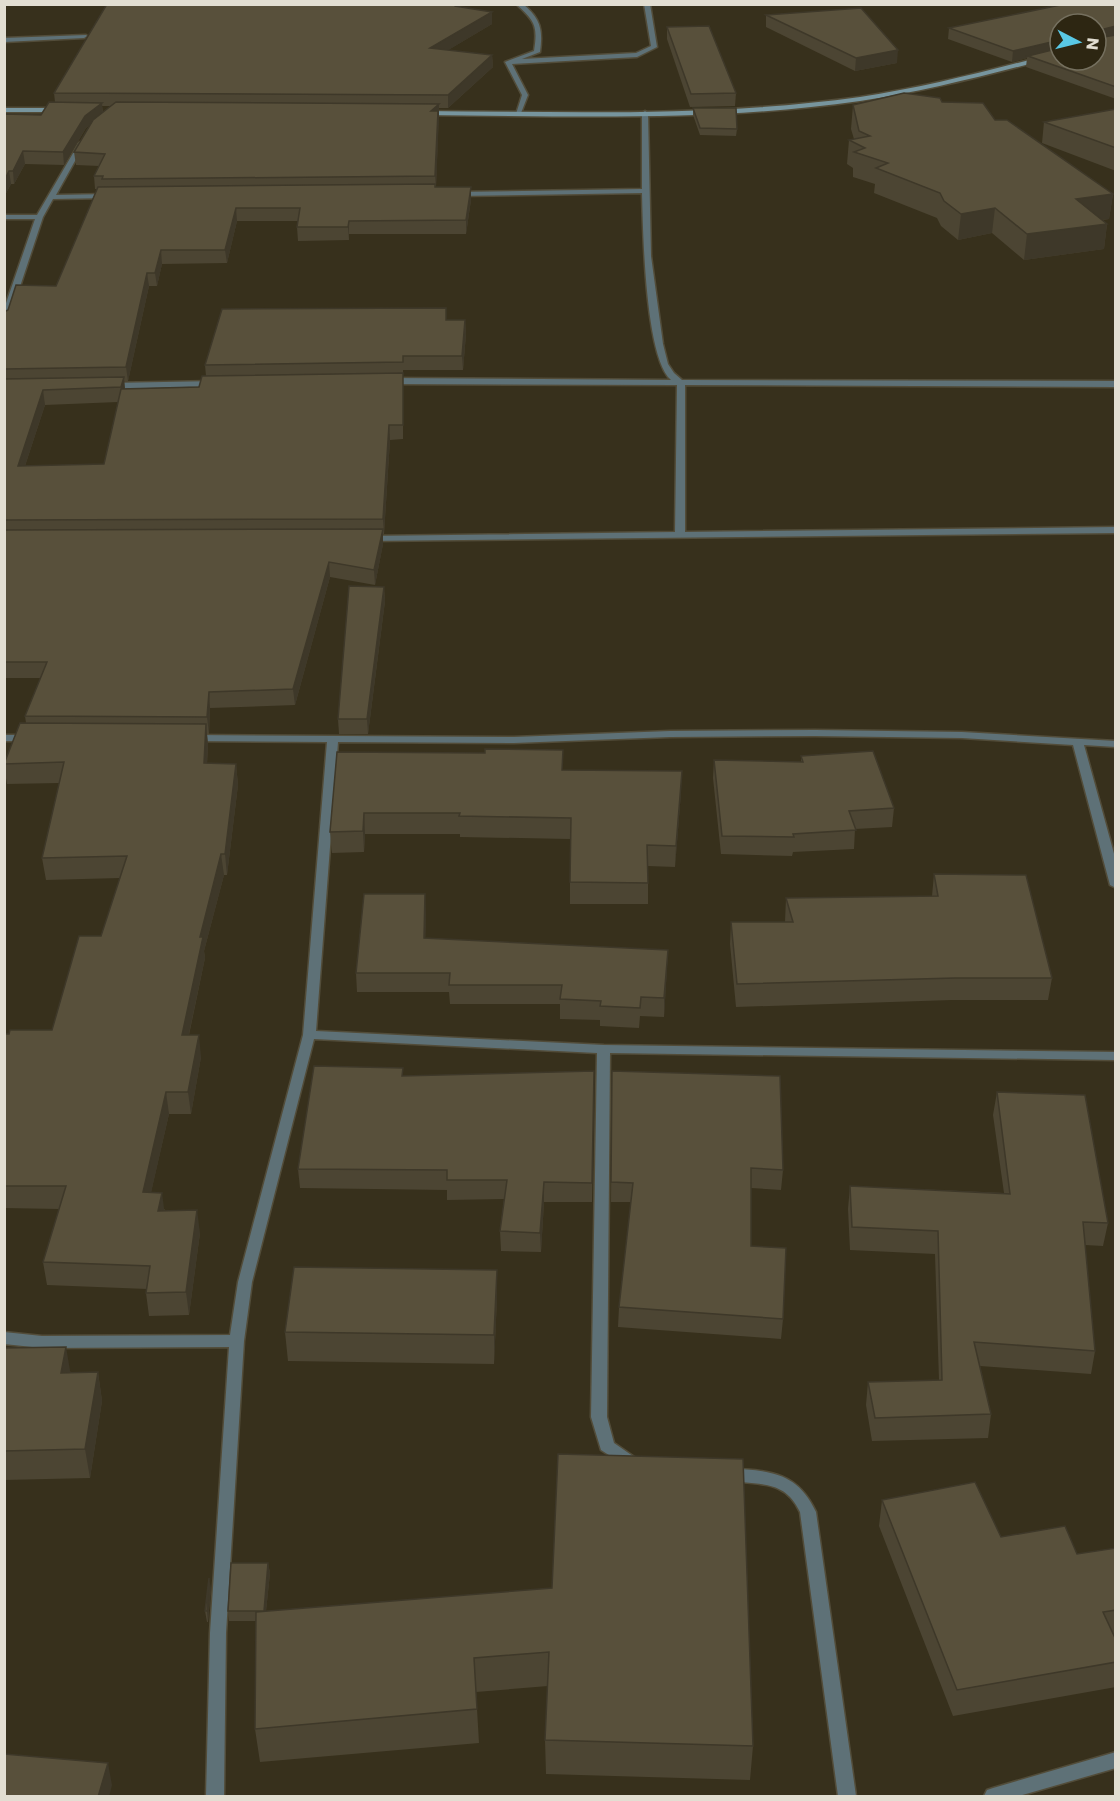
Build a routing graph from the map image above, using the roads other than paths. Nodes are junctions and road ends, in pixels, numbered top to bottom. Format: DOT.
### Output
graph roads {
  1 [pos="519,4"];
  2 [pos="647,4"];
  3 [pos="84,36"];
  4 [pos="4,40"];
  5 [pos="1048,57"];
  6 [pos="508,62"];
  7 [pos="4,110"];
  8 [pos="73,111"];
  9 [pos="419,112"];
  10 [pos="518,113"];
  11 [pos="645,113"];
  12 [pos="90,130"];
  13 [pos="645,191"];
  14 [pos="442,194"];
  15 [pos="121,195"];
  16 [pos="50,197"];
  17 [pos="4,218"];
  18 [pos="39,218"];
  19 [pos="4,323"];
  20 [pos="376,382"];
  21 [pos="681,383"];
  22 [pos="226,384"];
  23 [pos="1116,384"];
  24 [pos="98,386"];
  25 [pos="1116,530"];
  26 [pos="680,536"];
  27 [pos="360,539"];
  28 [pos="4,738"];
  29 [pos="40,738"];
  30 [pos="181,738"];
  31 [pos="333,738"];
  32 [pos="1078,742"];
  33 [pos="1116,744"];
  34 [pos="1116,885"];
  35 [pos="309,1035"];
  36 [pos="604,1049"];
  37 [pos="1116,1056"];
  38 [pos="4,1338"];
  39 [pos="237,1341"];
  40 [pos="648,1468"];
  41 [pos="716,1473"];
  42 [pos="1116,1760"];
  43 [pos="215,1797"];
  44 [pos="847,1797"];
  45 [pos="993,1797"];
  1 -- 6 [label="street"];
  2 -- 6 [label="street"];
  3 -- 4 [label="street"];
  5 -- 11 [label="street"];
  6 -- 10 [label="street"];
  7 -- 8 [label="street"];
  9 -- 10 [label="street"];
  10 -- 11 [label="street"];
  11 -- 13 [label="street"];
  12 -- 16 [label="street"];
  13 -- 14 [label="street"];
  13 -- 21 [label="street"];
  15 -- 16 [label="street"];
  16 -- 18 [label="street"];
  17 -- 18 [label="street"];
  18 -- 19 [label="street"];
  20 -- 21 [label="street"];
  21 -- 23 [label="street"];
  21 -- 26 [label="street"];
  22 -- 24 [label="street"];
  25 -- 26 [label="street"];
  26 -- 27 [label="street"];
  28 -- 29 [label="street"];
  30 -- 31 [label="street"];
  31 -- 32 [label="street"];
  31 -- 35 [label="street"];
  32 -- 33 [label="street"];
  32 -- 34 [label="street"];
  35 -- 36 [label="street"];
  35 -- 39 [label="street"];
  36 -- 37 [label="street"];
  36 -- 40 [label="street"];
  38 -- 39 [label="street"];
  39 -- 43 [label="street"];
  41 -- 44 [label="street"];
  42 -- 45 [label="street"];
}
